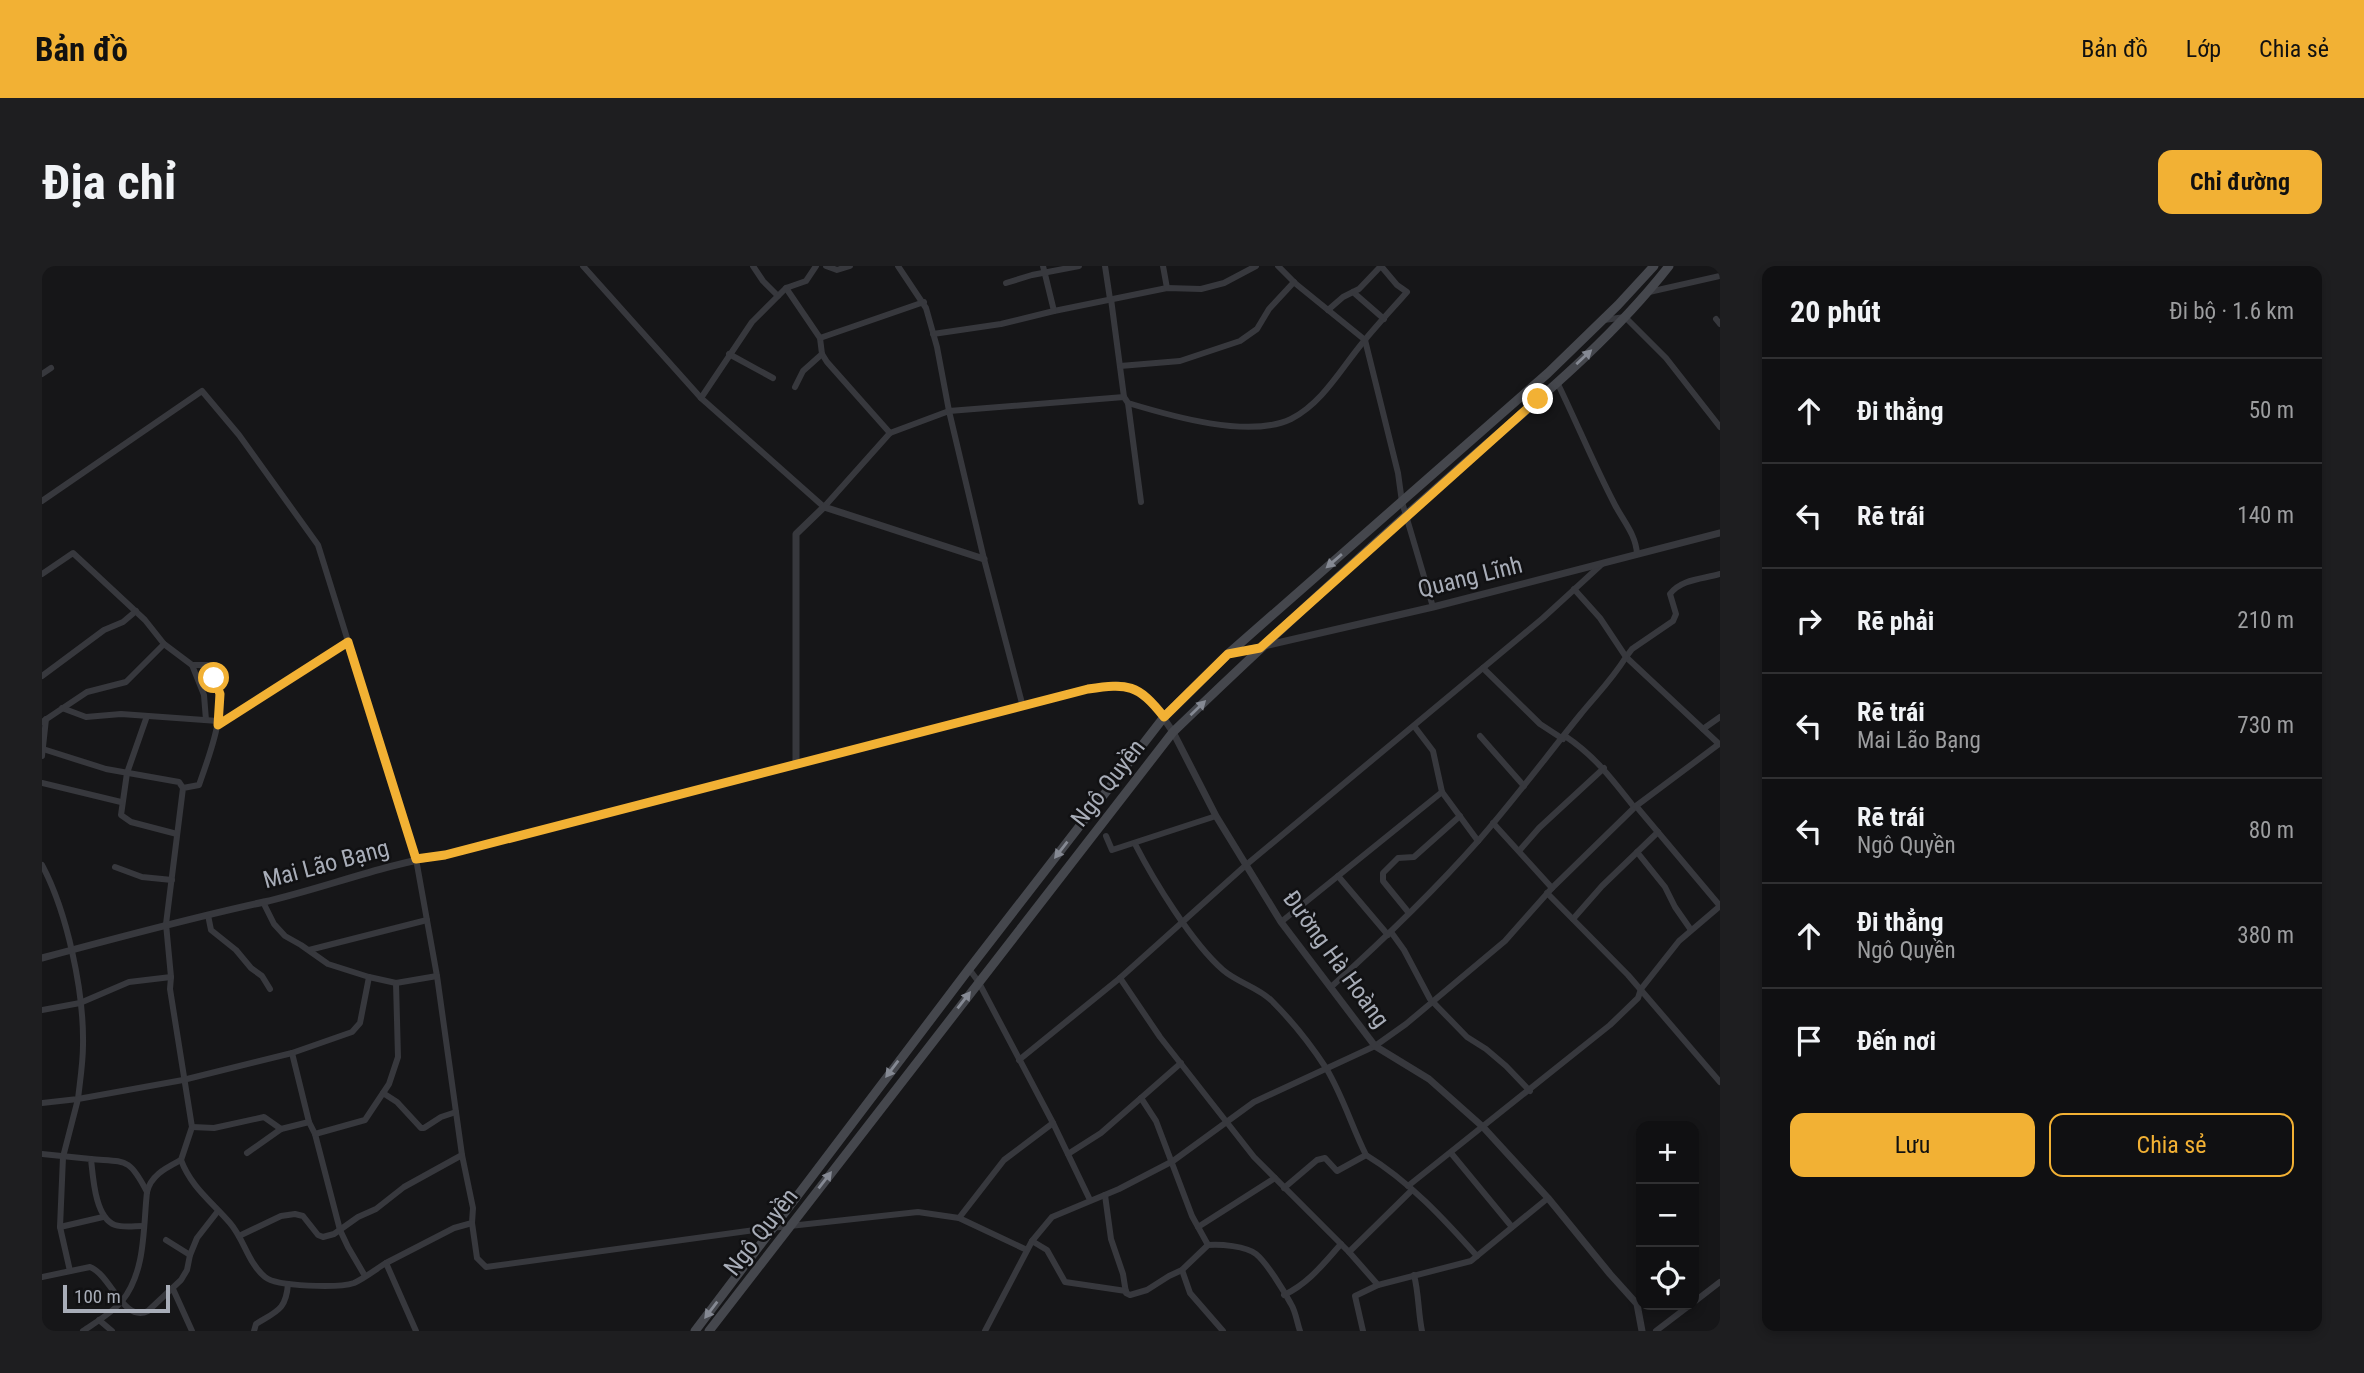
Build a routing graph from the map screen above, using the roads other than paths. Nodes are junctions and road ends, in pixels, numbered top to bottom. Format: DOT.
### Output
graph roads {
  1 [pos="583,266"];
  2 [pos="753,266"];
  3 [pos="816,266"];
  4 [pos="826,266"];
  5 [pos="850,266"];
  6 [pos="898,266"];
  7 [pos="1079,266"];
  8 [pos="1105,266"];
  9 [pos="1163,266"];
  10 [pos="1256,266"];
  11 [pos="1278,266"];
  12 [pos="1381,266"];
  13 [pos="1654,266"];
  14 [pos="1669,266"];
  15 [pos="1043,269"];
  16 [pos="1720,276"];
  17 [pos="1294,282"];
  18 [pos="1006,283"];
  19 [pos="786,288"];
  20 [pos="1167,288"];
  21 [pos="1353,292"];
  22 [pos="1649,292"];
  23 [pos="778,296"];
  24 [pos="1110,299"];
  25 [pos="924,302"];
  26 [pos="1328,310"];
  27 [pos="1054,311"];
  28 [pos="1625,317"];
  29 [pos="1384,319"];
  30 [pos="1602,320"];
  31 [pos="933,334"];
  32 [pos="820,338"];
  33 [pos="1365,340"];
  34 [pos="729,354"];
  35 [pos="822,354"];
  36 [pos="1120,366"];
  37 [pos="51,368"];
  38 [pos="42,374"];
  39 [pos="773,378"];
  40 [pos="1557,382"];
  41 [pos="795,387"];
  42 [pos="701,398"];
  43 [pos="1126,400"];
  44 [pos="949,411"];
  45 [pos="1720,412"];
  46 [pos="1712,417"];
  47 [pos="1720,427"];
  48 [pos="890,433"];
  49 [pos="42,501"];
  50 [pos="1141,502"];
  51 [pos="1402,502"];
  52 [pos="824,508"];
  53 [pos="1407,515"];
  54 [pos="1720,533"];
  55 [pos="1637,554"];
  56 [pos="984,559"];
  57 [pos="1603,563"];
  58 [pos="42,574"];
  59 [pos="1719,574"];
  60 [pos="1720,584"];
  61 [pos="1574,589"];
  62 [pos="1433,607"];
  63 [pos="136,611"];
  64 [pos="348,642"];
  65 [pos="164,644"];
  66 [pos="1260,648"];
  67 [pos="1228,654"];
  68 [pos="1626,657"];
  69 [pos="192,665"];
  70 [pos="1483,668"];
  71 [pos="42,676"];
  72 [pos="1023,707"];
  73 [pos="62,708"];
  74 [pos="147,716"];
  75 [pos="1164,717"];
  76 [pos="1720,717"];
  77 [pos="44,720"];
  78 [pos="206,720"];
  79 [pos="218,723"];
  80 [pos="1414,726"];
  81 [pos="1703,729"];
  82 [pos="1173,732"];
  83 [pos="1480,736"];
  84 [pos="1564,737"];
  85 [pos="43,749"];
  86 [pos="42,756"];
  87 [pos="796,765"];
  88 [pos="1604,768"];
  89 [pos="127,773"];
  90 [pos="42,783"];
  91 [pos="1524,786"];
  92 [pos="183,788"];
  93 [pos="1442,792"];
  94 [pos="121,802"];
  95 [pos="1635,806"];
  96 [pos="1216,816"];
  97 [pos="1461,816"];
  98 [pos="1493,823"];
  99 [pos="1658,832"];
  100 [pos="177,834"];
  101 [pos="1106,836"];
  102 [pos="1478,841"];
  103 [pos="1135,844"];
  104 [pos="1519,851"];
  105 [pos="1637,852"];
  106 [pos="416,859"];
  107 [pos="42,865"];
  108 [pos="1246,865"];
  109 [pos="116,867"];
  110 [pos="1338,876"];
  111 [pos="172,880"];
  112 [pos="1550,890"];
  113 [pos="263,902"];
  114 [pos="1409,913"];
  115 [pos="208,915"];
  116 [pos="1573,919"];
  117 [pos="427,920"];
  118 [pos="1183,922"];
  119 [pos="1281,922"];
  120 [pos="166,925"];
  121 [pos="1691,930"];
  122 [pos="1389,934"];
  123 [pos="72,950"];
  124 [pos="309,950"];
  125 [pos="42,958"];
  126 [pos="969,969"];
  127 [pos="437,976"];
  128 [pos="172,977"];
  129 [pos="369,977"];
  130 [pos="1120,978"];
  131 [pos="978,981"];
  132 [pos="396,983"];
  133 [pos="1331,988"];
  134 [pos="270,989"];
  135 [pos="1641,989"];
  136 [pos="1433,1002"];
  137 [pos="79,1003"];
  138 [pos="42,1010"];
  139 [pos="1375,1045"];
  140 [pos="292,1053"];
  141 [pos="1019,1060"];
  142 [pos="1181,1063"];
  143 [pos="1326,1068"];
  144 [pos="183,1080"];
  145 [pos="1720,1082"];
  146 [pos="1530,1091"];
  147 [pos="383,1093"];
  148 [pos="1141,1098"];
  149 [pos="78,1099"];
  150 [pos="42,1103"];
  151 [pos="456,1112"];
  152 [pos="309,1122"];
  153 [pos="1229,1122"];
  154 [pos="1053,1123"];
  155 [pos="192,1127"];
  156 [pos="1483,1127"];
  157 [pos="281,1129"];
  158 [pos="315,1133"];
  159 [pos="247,1153"];
  160 [pos="1451,1153"];
  161 [pos="42,1154"];
  162 [pos="1068,1154"];
  163 [pos="462,1155"];
  164 [pos="1366,1155"];
  165 [pos="64,1157"];
  166 [pos="91,1159"];
  167 [pos="181,1160"];
  168 [pos="1173,1161"];
  169 [pos="1275,1178"];
  170 [pos="1284,1188"];
  171 [pos="1410,1188"];
  172 [pos="147,1192"];
  173 [pos="1105,1195"];
  174 [pos="1548,1198"];
  175 [pos="1090,1200"];
  176 [pos="218,1211"];
  177 [pos="103,1217"];
  178 [pos="959,1218"];
  179 [pos="471,1223"];
  180 [pos="143,1226"];
  181 [pos="60,1227"];
  182 [pos="789,1227"];
  183 [pos="1198,1227"];
  184 [pos="1511,1227"];
  185 [pos="773,1228"];
  186 [pos="340,1230"];
  187 [pos="239,1236"];
  188 [pos="166,1240"];
  189 [pos="1032,1241"];
  190 [pos="1341,1244"];
  191 [pos="1208,1245"];
  192 [pos="1027,1250"];
  193 [pos="1349,1252"];
  194 [pos="190,1255"];
  195 [pos="1477,1256"];
  196 [pos="386,1263"];
  197 [pos="1182,1270"];
  198 [pos="70,1271"];
  199 [pos="1414,1275"];
  200 [pos="365,1276"];
  201 [pos="42,1277"];
  202 [pos="1720,1282"];
  203 [pos="288,1284"];
  204 [pos="1378,1285"];
  205 [pos="173,1289"];
  206 [pos="1126,1291"];
  207 [pos="1284,1295"];
  208 [pos="1699,1298"];
  209 [pos="121,1302"];
  210 [pos="1683,1310"];
  211 [pos="99,1320"];
  212 [pos="83,1331"];
  213 [pos="112,1331"];
  214 [pos="192,1331"];
  215 [pos="254,1331"];
  216 [pos="416,1331"];
  217 [pos="695,1331"];
  218 [pos="709,1331"];
  219 [pos="985,1331"];
  220 [pos="1223,1331"];
  221 [pos="1300,1331"];
  222 [pos="1363,1331"];
  223 [pos="1422,1331"];
  224 [pos="1642,1331"];
  225 [pos="1656,1331"];
  1 -- 42 [label="street"];
  2 -- 23 [label="street"];
  3 -- 19 [label="street"];
  4 -- 5 [label="street"];
  6 -- 25 [label="street"];
  7 -- 15 [label="street"];
  8 -- 24 [label="street"];
  9 -- 20 [label="street"];
  10 -- 20 [label="street"];
  11 -- 17 [label="street"];
  12 -- 21 [label="street"];
  12 -- 29 [label="street"];
  13 -- 30 [label="main road, Ngô Quyền"];
  14 -- 22 [label="main road, Ngô Quyền"];
  15 -- 18 [label="street"];
  15 -- 27 [label="street"];
  16 -- 22 [label="street"];
  17 -- 26 [label="street"];
  17 -- 36 [label="street"];
  19 -- 23 [label="street"];
  19 -- 32 [label="street"];
  20 -- 24 [label="street"];
  21 -- 26 [label="street"];
  21 -- 29 [label="street"];
  22 -- 28 [label="main road, Ngô Quyền"];
  23 -- 34 [label="street"];
  24 -- 27 [label="street"];
  24 -- 36 [label="street"];
  25 -- 31 [label="street"];
  25 -- 32 [label="street"];
  26 -- 33 [label="street"];
  27 -- 31 [label="street"];
  28 -- 30 [label="street"];
  40 -- 28 [label="main road, Ngô Quyền, one-way"];
  28 -- 46 [label="street"];
  29 -- 33 [label="street"];
  30 -- 51 [label="main road, Ngô Quyền"];
  31 -- 44 [label="street"];
  32 -- 35 [label="street"];
  33 -- 43 [label="street"];
  33 -- 51 [label="street"];
  34 -- 39 [label="street"];
  34 -- 42 [label="street"];
  35 -- 41 [label="street"];
  35 -- 48 [label="street"];
  36 -- 43 [label="street"];
  37 -- 38 [label="street"];
  40 -- 53 [label="main road, Ngô Quyền"];
  40 -- 55 [label="street"];
  42 -- 52 [label="street"];
  43 -- 44 [label="street"];
  43 -- 50 [label="street"];
  44 -- 48 [label="street"];
  44 -- 56 [label="street"];
  45 -- 46 [label="street"];
  46 -- 47 [label="street"];
  48 -- 52 [label="street"];
  49 -- 64 [label="street"];
  51 -- 53 [label="street"];
  51 -- 67 [label="main road, Ngô Quyền, one-way"];
  52 -- 56 [label="street"];
  52 -- 87 [label="street"];
  53 -- 62 [label="street"];
  53 -- 66 [label="main road, Ngô Quyền"];
  54 -- 55 [label="street, Quang Lĩnh"];
  55 -- 57 [label="street, Quang Lĩnh"];
  56 -- 72 [label="street"];
  57 -- 61 [label="street"];
  57 -- 62 [label="street, Quang Lĩnh"];
  58 -- 63 [label="street"];
  59 -- 60 [label="street"];
  59 -- 68 [label="street"];
  61 -- 68 [label="street"];
  61 -- 70 [label="street"];
  62 -- 66 [label="street, Quang Lĩnh"];
  63 -- 65 [label="street"];
  63 -- 71 [label="street"];
  64 -- 79 [label="street"];
  64 -- 106 [label="street"];
  65 -- 69 [label="street"];
  65 -- 73 [label="street"];
  66 -- 67 [label="street, Quang Lĩnh"];
  82 -- 66 [label="main road, Ngô Quyền, one-way"];
  67 -- 75 [label="main road, Ngô Quyền"];
  68 -- 81 [label="street"];
  68 -- 84 [label="street"];
  69 -- 78 [label="street"];
  69 -- 79 [label="street"];
  70 -- 80 [label="street"];
  70 -- 84 [label="street"];
  72 -- 75 [label="street, Mai Lão Bạng"];
  72 -- 87 [label="street, Mai Lão Bạng"];
  73 -- 74 [label="street"];
  73 -- 77 [label="street"];
  74 -- 78 [label="street"];
  74 -- 89 [label="street"];
  75 -- 82 [label="street, Mai Lão Bạng"];
  75 -- 126 [label="main road, Ngô Quyền, one-way"];
  76 -- 81 [label="street"];
  77 -- 85 [label="street"];
  78 -- 79 [label="street"];
  79 -- 92 [label="street"];
  80 -- 93 [label="street"];
  80 -- 108 [label="street"];
  81 -- 95 [label="street"];
  82 -- 96 [label="street, Đường Hà Hoàng"];
  82 -- 131 [label="main road, Ngô Quyền"];
  83 -- 91 [label="street"];
  84 -- 88 [label="street"];
  84 -- 91 [label="street"];
  85 -- 86 [label="street"];
  85 -- 89 [label="street"];
  87 -- 106 [label="street, Mai Lão Bạng"];
  88 -- 95 [label="street"];
  88 -- 104 [label="street"];
  89 -- 92 [label="street"];
  89 -- 94 [label="street"];
  90 -- 94 [label="street"];
  91 -- 98 [label="street"];
  92 -- 100 [label="street"];
  93 -- 97 [label="street"];
  93 -- 110 [label="street"];
  94 -- 100 [label="street"];
  95 -- 99 [label="street"];
  95 -- 112 [label="street"];
  96 -- 103 [label="street"];
  96 -- 108 [label="street, Đường Hà Hoàng"];
  97 -- 102 [label="street"];
  97 -- 114 [label="street"];
  98 -- 102 [label="street"];
  98 -- 104 [label="street"];
  99 -- 105 [label="street"];
  99 -- 121 [label="street"];
  100 -- 111 [label="street"];
  101 -- 103 [label="street"];
  102 -- 114 [label="street"];
  103 -- 118 [label="street"];
  104 -- 112 [label="street"];
  105 -- 116 [label="street"];
  105 -- 121 [label="street"];
  106 -- 113 [label="street, Mai Lão Bạng"];
  106 -- 117 [label="street"];
  107 -- 123 [label="street"];
  108 -- 118 [label="street"];
  108 -- 119 [label="street, Đường Hà Hoàng"];
  109 -- 111 [label="street"];
  110 -- 119 [label="street"];
  110 -- 122 [label="street"];
  111 -- 120 [label="street"];
  112 -- 116 [label="street"];
  112 -- 136 [label="street"];
  113 -- 115 [label="street, Mai Lão Bạng"];
  113 -- 124 [label="street"];
  114 -- 122 [label="street"];
  115 -- 120 [label="street, Mai Lão Bạng"];
  115 -- 134 [label="street"];
  116 -- 135 [label="street"];
  117 -- 124 [label="street"];
  117 -- 127 [label="street"];
  118 -- 130 [label="street"];
  118 -- 143 [label="street"];
  119 -- 133 [label="street, Đường Hà Hoàng"];
  120 -- 123 [label="street, Mai Lão Bạng"];
  120 -- 128 [label="street"];
  121 -- 135 [label="street"];
  122 -- 133 [label="street"];
  122 -- 136 [label="street"];
  123 -- 125 [label="street, Mai Lão Bạng"];
  123 -- 137 [label="street"];
  124 -- 129 [label="street"];
  126 -- 131 [label="street"];
  126 -- 185 [label="main road, Ngô Quyền, one-way"];
  127 -- 132 [label="street"];
  127 -- 151 [label="street"];
  128 -- 137 [label="street"];
  128 -- 144 [label="street"];
  129 -- 132 [label="street"];
  129 -- 140 [label="street"];
  130 -- 141 [label="street"];
  130 -- 142 [label="street"];
  131 -- 141 [label="street"];
  182 -- 131 [label="main road, Ngô Quyền, one-way"];
  132 -- 147 [label="street"];
  133 -- 139 [label="street, Đường Hà Hoàng"];
  135 -- 145 [label="street"];
  135 -- 146 [label="street"];
  136 -- 139 [label="street"];
  136 -- 146 [label="street"];
  137 -- 138 [label="street"];
  137 -- 149 [label="street"];
  139 -- 143 [label="street"];
  139 -- 156 [label="street, Đường Hà Hoàng"];
  140 -- 144 [label="street"];
  140 -- 152 [label="street"];
  141 -- 154 [label="street"];
  142 -- 148 [label="street"];
  142 -- 153 [label="street"];
  143 -- 153 [label="street"];
  143 -- 164 [label="street"];
  144 -- 149 [label="street"];
  144 -- 155 [label="street"];
  146 -- 156 [label="street"];
  147 -- 151 [label="street"];
  147 -- 158 [label="street"];
  148 -- 162 [label="street"];
  148 -- 168 [label="street"];
  149 -- 150 [label="street"];
  149 -- 165 [label="street"];
  151 -- 163 [label="street"];
  152 -- 157 [label="street"];
  152 -- 158 [label="street"];
  153 -- 168 [label="street"];
  153 -- 169 [label="street"];
  154 -- 162 [label="street"];
  154 -- 178 [label="street"];
  155 -- 157 [label="street"];
  155 -- 167 [label="street"];
  156 -- 160 [label="street"];
  156 -- 174 [label="street, Đường Hà Hoàng"];
  157 -- 159 [label="street"];
  158 -- 186 [label="street"];
  160 -- 171 [label="street"];
  160 -- 184 [label="street"];
  161 -- 165 [label="street"];
  162 -- 175 [label="street"];
  163 -- 179 [label="street"];
  163 -- 186 [label="street"];
  164 -- 170 [label="street"];
  164 -- 171 [label="street"];
  165 -- 166 [label="street"];
  165 -- 181 [label="street"];
  166 -- 172 [label="street"];
  166 -- 177 [label="street"];
  167 -- 172 [label="street"];
  167 -- 176 [label="street"];
  168 -- 173 [label="street"];
  168 -- 183 [label="street"];
  169 -- 170 [label="street"];
  169 -- 183 [label="street"];
  170 -- 190 [label="street"];
  171 -- 193 [label="street"];
  171 -- 195 [label="street"];
  172 -- 180 [label="street"];
  173 -- 175 [label="street"];
  173 -- 206 [label="street"];
  174 -- 184 [label="street"];
  174 -- 224 [label="street, Đường Hà Hoàng"];
  175 -- 189 [label="street"];
  176 -- 187 [label="street"];
  176 -- 194 [label="street"];
  177 -- 180 [label="street"];
  177 -- 181 [label="street"];
  178 -- 182 [label="street"];
  178 -- 192 [label="street"];
  179 -- 185 [label="street"];
  179 -- 196 [label="street"];
  180 -- 209 [label="street"];
  181 -- 198 [label="street"];
  182 -- 185 [label="street"];
  182 -- 218 [label="main road, Ngô Quyền"];
  183 -- 191 [label="street"];
  184 -- 195 [label="street"];
  185 -- 217 [label="main road, Ngô Quyền, one-way"];
  186 -- 187 [label="street"];
  186 -- 200 [label="street"];
  187 -- 203 [label="street"];
  188 -- 194 [label="street"];
  189 -- 192 [label="street"];
  189 -- 206 [label="street"];
  190 -- 193 [label="street"];
  190 -- 207 [label="street"];
  191 -- 197 [label="street"];
  191 -- 207 [label="street"];
  192 -- 219 [label="street"];
  193 -- 204 [label="street"];
  194 -- 205 [label="street"];
  195 -- 199 [label="street"];
  196 -- 200 [label="street"];
  196 -- 216 [label="street"];
  197 -- 206 [label="street"];
  197 -- 220 [label="street"];
  198 -- 201 [label="street"];
  198 -- 209 [label="street"];
  199 -- 204 [label="street"];
  199 -- 223 [label="street"];
  200 -- 203 [label="street"];
  202 -- 208 [label="street"];
  203 -- 215 [label="street"];
  204 -- 222 [label="street"];
  205 -- 209 [label="street"];
  205 -- 214 [label="street"];
  207 -- 221 [label="street"];
  209 -- 211 [label="street"];
  210 -- 225 [label="street"];
  211 -- 212 [label="street"];
  211 -- 213 [label="street"];
}
